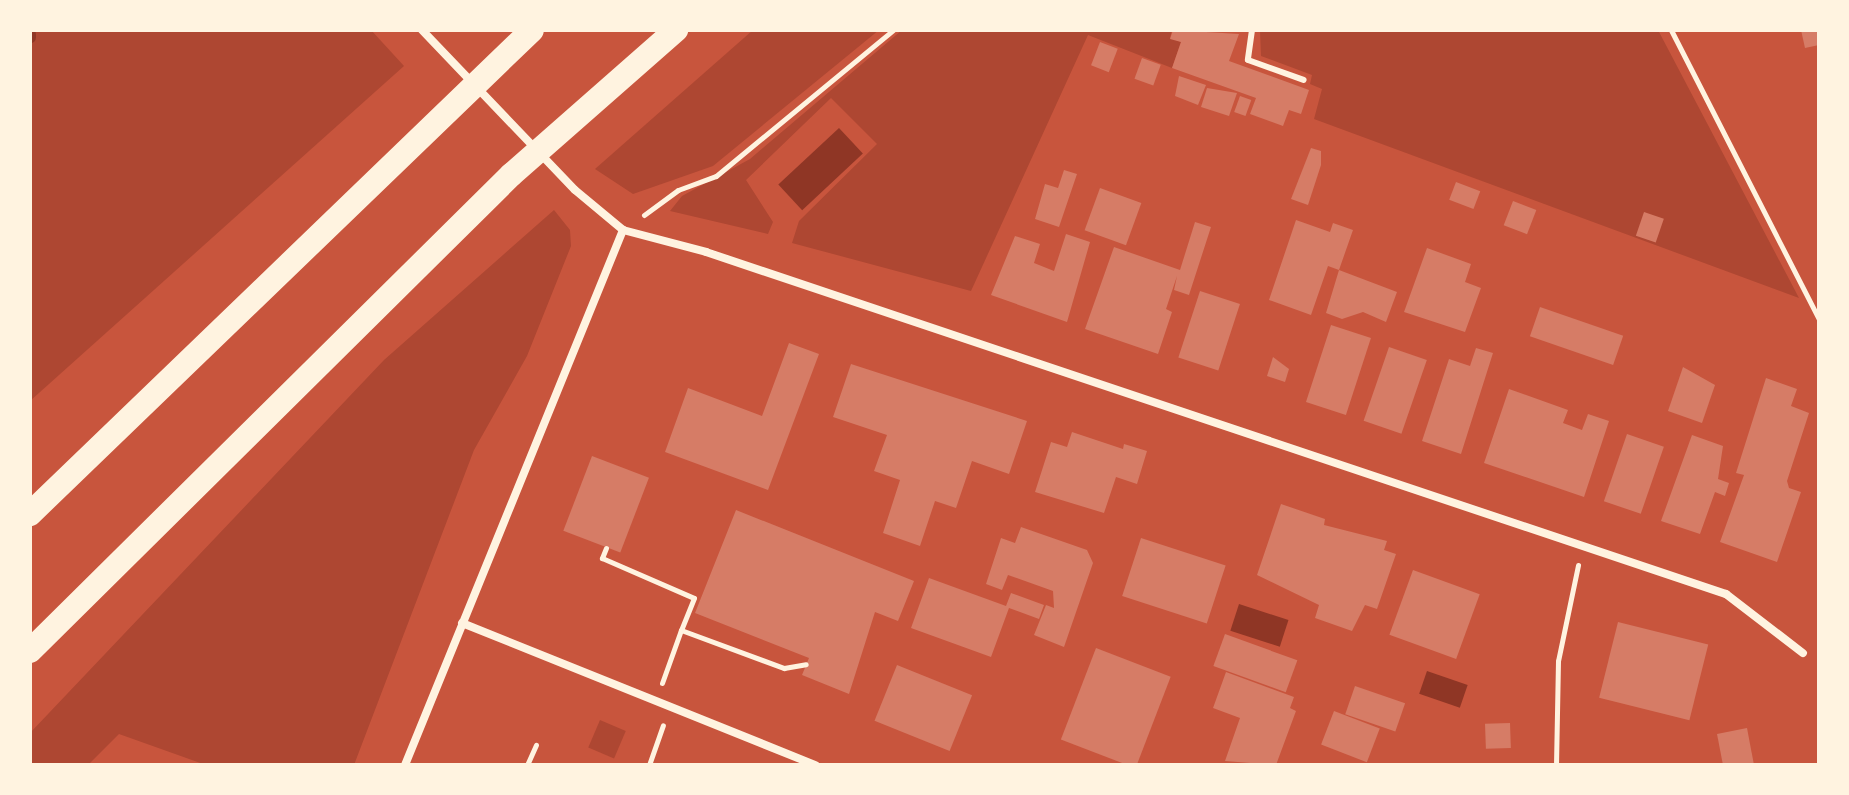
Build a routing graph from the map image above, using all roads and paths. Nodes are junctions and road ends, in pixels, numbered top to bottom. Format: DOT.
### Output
graph roads {
  1 [pos="422,30"];
  2 [pos="532,30"];
  3 [pos="676,30"];
  4 [pos="893,30"];
  5 [pos="1252,30"];
  6 [pos="1671,30"];
  7 [pos="1304,80"];
  8 [pos="623,230"];
  9 [pos="1819,319"];
  10 [pos="30,514"];
  11 [pos="1584,545"];
  12 [pos="606,548"];
  13 [pos="462,623"];
  14 [pos="681,630"];
  15 [pos="30,651"];
  16 [pos="1803,653"];
  17 [pos="806,664"];
  18 [pos="663,705"];
  19 [pos="536,745"];
  20 [pos="405,765"];
  21 [pos="527,765"];
  22 [pos="649,765"];
  23 [pos="816,765"];
  24 [pos="1556,765"];
  1 -- 8 [label="street"];
  2 -- 10 [label="highway"];
  3 -- 15 [label="highway"];
  4 -- 8 [label="path"];
  5 -- 7 [label="lane"];
  6 -- 9 [label="path"];
  8 -- 11 [label="street"];
  8 -- 13 [label="street"];
  11 -- 16 [label="street"];
  11 -- 24 [label="path"];
  12 -- 14 [label="path"];
  13 -- 18 [label="street"];
  13 -- 20 [label="street"];
  14 -- 17 [label="path"];
  14 -- 18 [label="path"];
  18 -- 22 [label="path"];
  18 -- 23 [label="street"];
  19 -- 21 [label="path"];
}
